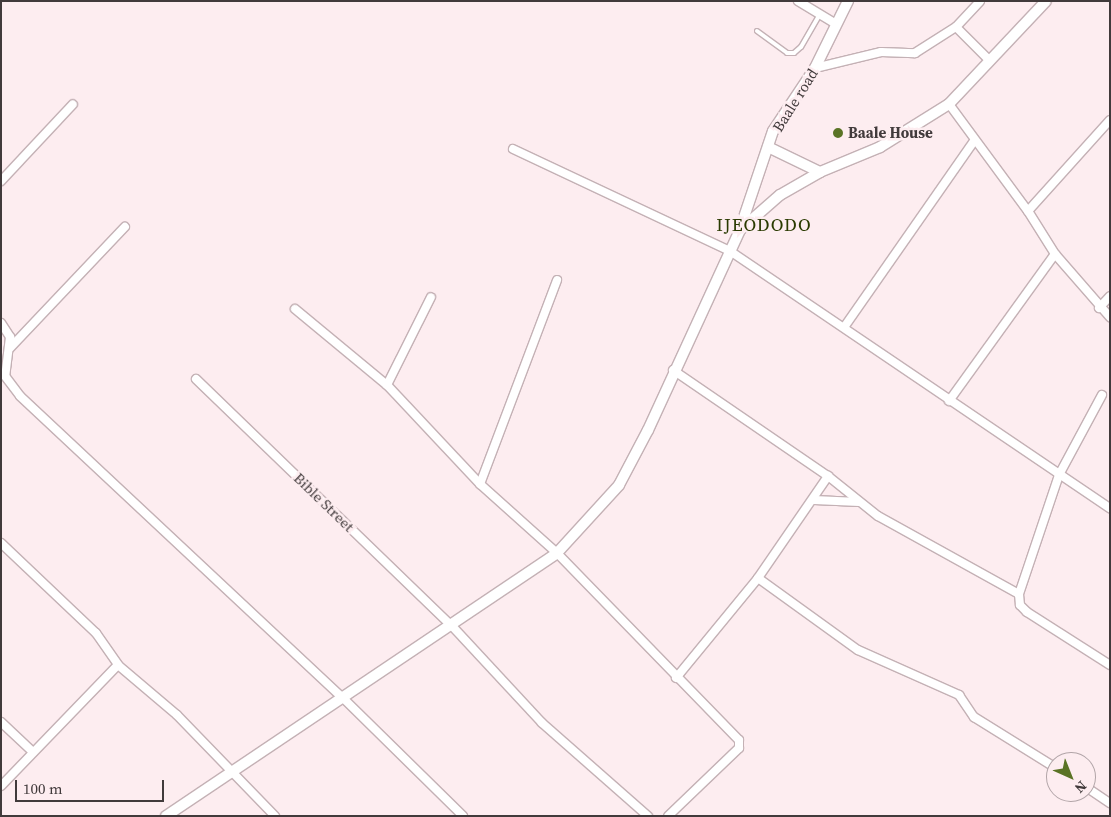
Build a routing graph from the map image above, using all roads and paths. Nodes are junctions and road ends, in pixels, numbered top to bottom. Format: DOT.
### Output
graph roads {
  1 [pos="798,1"];
  2 [pos="848,1"];
  3 [pos="980,1"];
  4 [pos="1046,1"];
  5 [pos="819,16"];
  6 [pos="836,24"];
  7 [pos="956,27"];
  8 [pos="756,31"];
  9 [pos="990,61"];
  10 [pos="815,68"];
  11 [pos="73,104"];
  12 [pos="949,104"];
  13 [pos="1110,120"];
  14 [pos="974,141"];
  15 [pos="768,147"];
  16 [pos="513,149"];
  17 [pos="820,172"];
  18 [pos="1,181"];
  19 [pos="1028,211"];
  20 [pos="125,227"];
  21 [pos="740,230"];
  22 [pos="730,251"];
  23 [pos="1055,254"];
  24 [pos="557,280"];
  25 [pos="1110,296"];
  26 [pos="431,297"];
  27 [pos="1099,308"];
  28 [pos="295,309"];
  29 [pos="1110,317"];
  30 [pos="1,323"];
  31 [pos="844,326"];
  32 [pos="10,348"];
  33 [pos="673,370"];
  34 [pos="3,377"];
  35 [pos="196,379"];
  36 [pos="387,385"];
  37 [pos="1102,395"];
  38 [pos="949,401"];
  39 [pos="1059,474"];
  40 [pos="828,476"];
  41 [pos="480,484"];
  42 [pos="814,500"];
  43 [pos="859,502"];
  44 [pos="1110,508"];
  45 [pos="1,543"];
  46 [pos="557,553"];
  47 [pos="758,578"];
  48 [pos="1019,594"];
  49 [pos="452,626"];
  50 [pos="1110,664"];
  51 [pos="118,665"];
  52 [pos="676,678"];
  53 [pos="342,696"];
  54 [pos="1,722"];
  55 [pos="33,752"];
  56 [pos="1046,762"];
  57 [pos="229,771"];
  58 [pos="1,786"];
  59 [pos="1096,794"];
  60 [pos="1110,803"];
  61 [pos="166,816"];
  62 [pos="275,816"];
  63 [pos="462,816"];
  64 [pos="648,816"];
  65 [pos="668,816"];
  1 -- 5 [label="street"];
  2 -- 6 [label="street, Baale road"];
  3 -- 7 [label="street"];
  4 -- 9 [label="street"];
  5 -- 6 [label="street"];
  5 -- 8 [label="lane"];
  6 -- 10 [label="street, Baale road"];
  7 -- 9 [label="street"];
  7 -- 10 [label="street"];
  9 -- 12 [label="street"];
  10 -- 15 [label="street, Baale road"];
  11 -- 18 [label="street"];
  12 -- 14 [label="street"];
  12 -- 17 [label="street"];
  13 -- 19 [label="street"];
  14 -- 19 [label="street"];
  14 -- 31 [label="street"];
  15 -- 17 [label="street"];
  15 -- 21 [label="street, Baale road"];
  16 -- 22 [label="street"];
  17 -- 21 [label="street"];
  19 -- 23 [label="street"];
  20 -- 32 [label="street"];
  21 -- 22 [label="street, Baale road"];
  22 -- 31 [label="street"];
  22 -- 33 [label="street, Baale road"];
  23 -- 27 [label="street"];
  23 -- 38 [label="street"];
  24 -- 41 [label="street"];
  25 -- 27 [label="street"];
  26 -- 36 [label="street"];
  27 -- 29 [label="street"];
  28 -- 36 [label="street"];
  30 -- 32 [label="street"];
  31 -- 38 [label="street"];
  32 -- 34 [label="street"];
  33 -- 40 [label="street"];
  33 -- 46 [label="street, Baale road"];
  34 -- 53 [label="street"];
  35 -- 49 [label="street, Bible Street"];
  36 -- 41 [label="street"];
  37 -- 39 [label="street"];
  38 -- 39 [label="street"];
  39 -- 44 [label="street"];
  39 -- 48 [label="street"];
  40 -- 42 [label="street"];
  40 -- 43 [label="street"];
  41 -- 46 [label="street"];
  42 -- 43 [label="street"];
  42 -- 47 [label="street"];
  43 -- 48 [label="street"];
  45 -- 51 [label="street"];
  46 -- 49 [label="street, Baale road"];
  46 -- 52 [label="street"];
  47 -- 52 [label="street"];
  47 -- 56 [label="street"];
  48 -- 50 [label="street"];
  49 -- 53 [label="street, Baale road"];
  49 -- 64 [label="street, Bible Street"];
  51 -- 55 [label="street"];
  51 -- 57 [label="street"];
  52 -- 65 [label="street"];
  53 -- 57 [label="street, Baale road"];
  53 -- 63 [label="street"];
  54 -- 55 [label="street"];
  55 -- 58 [label="street"];
  57 -- 61 [label="street, Baale road"];
  57 -- 62 [label="street"];
  59 -- 60 [label="street"];
}
